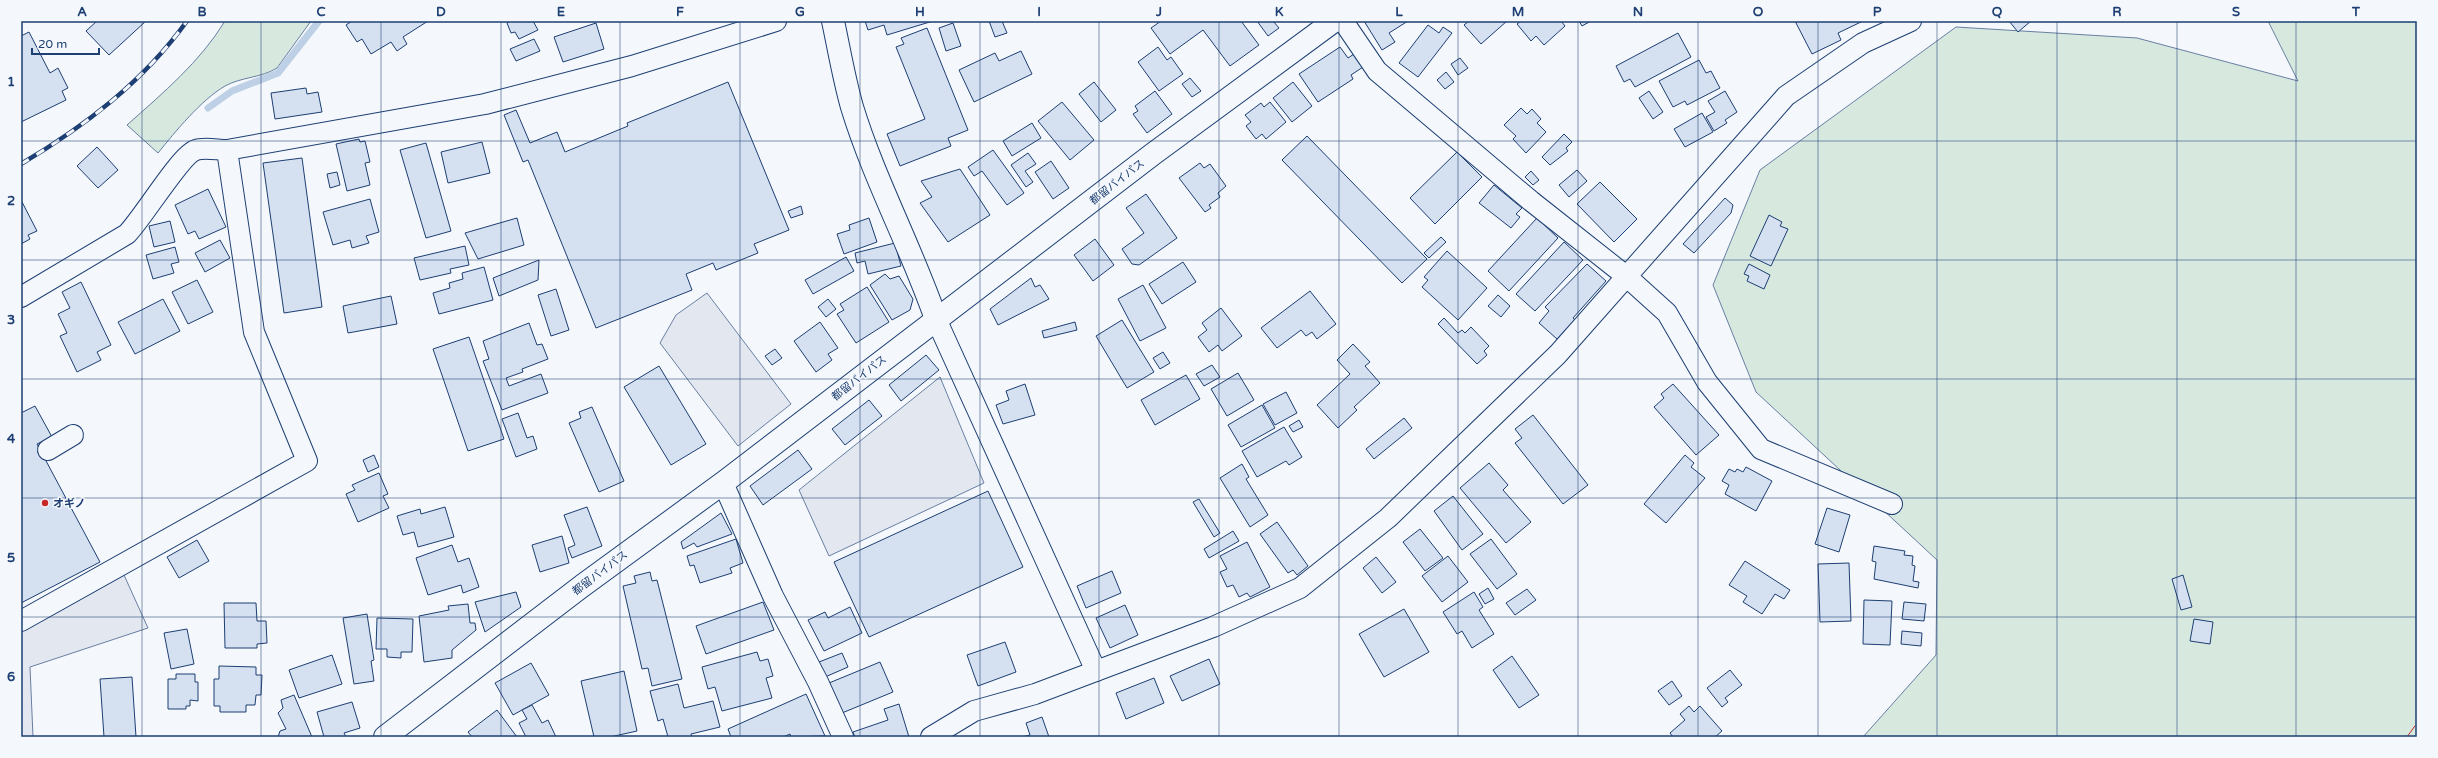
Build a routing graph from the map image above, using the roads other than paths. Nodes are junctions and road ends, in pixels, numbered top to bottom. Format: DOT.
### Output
graph roads {
  1 [pos="776,21"];
  2 [pos="833,21"];
  3 [pos="1334,21"];
  4 [pos="1343,21"];
  5 [pos="1911,21"];
  6 [pos="227,150"];
  7 [pos="1626,276"];
  8 [pos="21,297"];
  9 [pos="936,318"];
  10 [pos="73,435"];
  11 [pos="48,450"];
  12 [pos="723,483"];
  13 [pos="1892,504"];
  14 [pos="21,621"];
  15 [pos="1096,671"];
  16 [pos="385,737"];
  17 [pos="843,737"];
  18 [pos="931,737"];
  1 -- 6 [label="street"];
  2 -- 9 [label="main road"];
  3 -- 9 [label="main road, 都留バイパス"];
  4 -- 7 [label="street"];
  5 -- 7 [label="street"];
  6 -- 8 [label="street"];
  6 -- 14 [label="street"];
  7 -- 13 [label="street"];
  7 -- 15 [label="street"];
  9 -- 12 [label="main road, 都留バイパス"];
  9 -- 15 [label="street"];
  10 -- 11 [label="street"];
  12 -- 16 [label="main road, 都留バイパス"];
  12 -- 17 [label="street"];
  15 -- 18 [label="street"];
}
